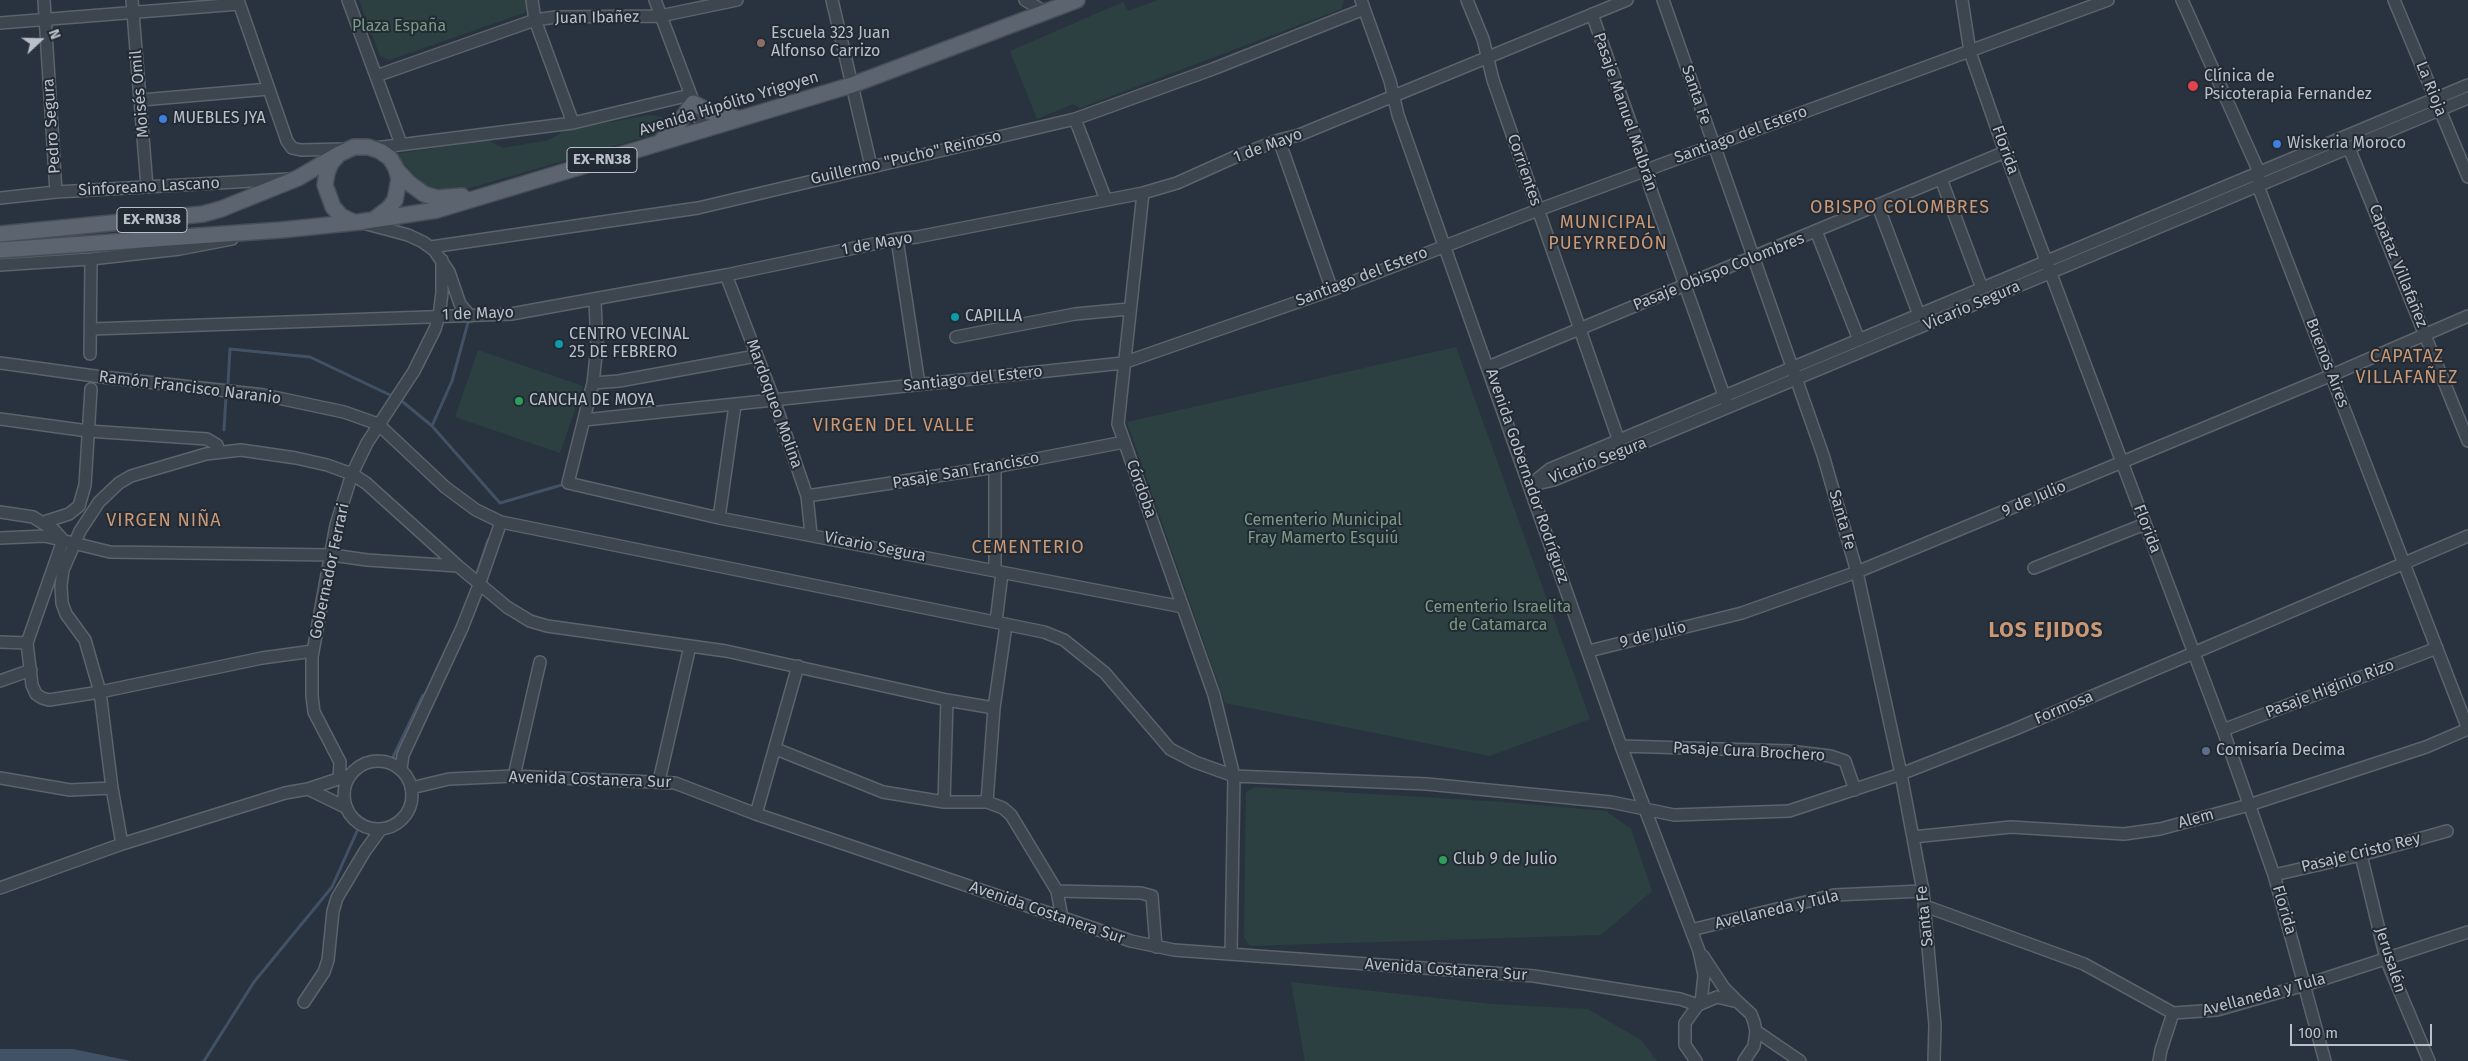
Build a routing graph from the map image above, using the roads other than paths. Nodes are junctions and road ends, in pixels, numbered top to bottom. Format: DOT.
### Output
graph roads {
  1 [pos="44,0"];
  2 [pos="132,0"];
  3 [pos="348,0"];
  4 [pos="532,0"];
  5 [pos="655,0"];
  6 [pos="737,0"];
  7 [pos="832,0"];
  8 [pos="1025,0"];
  9 [pos="1074,0"];
  10 [pos="1467,0"];
  11 [pos="1627,0"];
  12 [pos="1662,0"];
  13 [pos="1962,0"];
  14 [pos="2108,0"];
  15 [pos="2182,0"];
  16 [pos="2394,0"];
  17 [pos="239,2"];
  18 [pos="1363,5"];
  19 [pos="1045,12"];
  20 [pos="133,14"];
  21 [pos="1592,14"];
  22 [pos="660,16"];
  23 [pos="45,20"];
  24 [pos="535,20"];
  25 [pos="0,23"];
  26 [pos="1970,52"];
  27 [pos="1487,57"];
  28 [pos="376,76"];
  29 [pos="852,85"];
  30 [pos="2468,85"];
  31 [pos="269,89"];
  32 [pos="1394,96"];
  33 [pos="2435,98"];
  34 [pos="2468,98"];
  35 [pos="692,99"];
  36 [pos="141,100"];
  37 [pos="2440,110"];
  38 [pos="747,118"];
  39 [pos="1075,119"];
  40 [pos="573,123"];
  41 [pos="704,130"];
  42 [pos="1278,140"];
  43 [pos="658,143"];
  44 [pos="401,144"];
  45 [pos="1713,145"];
  46 [pos="375,148"];
  47 [pos="2349,148"];
  48 [pos="343,152"];
  49 [pos="2005,152"];
  50 [pos="871,166"];
  51 [pos="396,168"];
  52 [pos="1646,171"];
  53 [pos="2259,172"];
  54 [pos="2468,177"];
  55 [pos="298,178"];
  56 [pos="1941,179"];
  57 [pos="2258,186"];
  58 [pos="147,187"];
  59 [pos="501,190"];
  60 [pos="56,192"];
  61 [pos="1143,193"];
  62 [pos="0,198"];
  63 [pos="1106,200"];
  64 [pos="1878,206"];
  65 [pos="1538,210"];
  66 [pos="376,218"];
  67 [pos="356,222"];
  68 [pos="281,230"];
  69 [pos="1816,231"];
  70 [pos="0,234"];
  71 [pos="897,239"];
  72 [pos="1445,245"];
  73 [pos="431,247"];
  74 [pos="0,250"];
  75 [pos="1754,258"];
  76 [pos="91,259"];
  77 [pos="442,260"];
  78 [pos="2047,261"];
  79 [pos="0,265"];
  80 [pos="2050,273"];
  81 [pos="726,275"];
  82 [pos="1685,286"];
  83 [pos="1982,288"];
  84 [pos="1332,290"];
  85 [pos="595,301"];
  86 [pos="1129,309"];
  87 [pos="1919,315"];
  88 [pos="439,316"];
  89 [pos="470,316"];
  90 [pos="2468,316"];
  91 [pos="92,329"];
  92 [pos="1579,329"];
  93 [pos="2426,335"];
  94 [pos="956,337"];
  95 [pos="1858,340"];
  96 [pos="90,354"];
  97 [pos="756,356"];
  98 [pos="0,363"];
  99 [pos="1123,363"];
  100 [pos="1488,367"];
  101 [pos="1793,367"];
  102 [pos="2332,376"];
  103 [pos="1797,379"];
  104 [pos="593,383"];
  105 [pos="918,384"];
  106 [pos="91,389"];
  107 [pos="1724,396"];
  108 [pos="774,400"];
  109 [pos="735,405"];
  110 [pos="1729,408"];
  111 [pos="0,418"];
  112 [pos="584,420"];
  113 [pos="378,424"];
  114 [pos="88,431"];
  115 [pos="2468,441"];
  116 [pos="1124,442"];
  117 [pos="1620,446"];
  118 [pos="219,452"];
  119 [pos="2122,463"];
  120 [pos="995,467"];
  121 [pos="352,474"];
  122 [pos="1530,485"];
  123 [pos="807,496"];
  124 [pos="0,512"];
  125 [pos="719,518"];
  126 [pos="44,522"];
  127 [pos="500,522"];
  128 [pos="2145,524"];
  129 [pos="811,534"];
  130 [pos="2468,536"];
  131 [pos="0,538"];
  132 [pos="62,540"];
  133 [pos="74,545"];
  134 [pos="332,555"];
  135 [pos="2403,564"];
  136 [pos="458,566"];
  137 [pos="2034,568"];
  138 [pos="999,572"];
  139 [pos="1857,572"];
  140 [pos="479,586"];
  141 [pos="1183,607"];
  142 [pos="1001,623"];
  143 [pos="0,642"];
  144 [pos="28,643"];
  145 [pos="690,646"];
  146 [pos="2437,648"];
  147 [pos="313,651"];
  148 [pos="1589,651"];
  149 [pos="2194,653"];
  150 [pos="540,662"];
  151 [pos="798,666"];
  152 [pos="31,670"];
  153 [pos="0,681"];
  154 [pos="100,692"];
  155 [pos="947,700"];
  156 [pos="994,708"];
  157 [pos="2468,729"];
  158 [pos="2223,730"];
  159 [pos="1621,746"];
  160 [pos="776,749"];
  161 [pos="401,769"];
  162 [pos="1901,774"];
  163 [pos="514,776"];
  164 [pos="1234,776"];
  165 [pos="345,777"];
  166 [pos="0,778"];
  167 [pos="659,781"];
  168 [pos="112,788"];
  169 [pos="308,788"];
  170 [pos="411,788"];
  171 [pos="1855,790"];
  172 [pos="944,802"];
  173 [pos="987,802"];
  174 [pos="2249,804"];
  175 [pos="346,808"];
  176 [pos="1644,809"];
  177 [pos="756,814"];
  178 [pos="381,829"];
  179 [pos="2447,831"];
  180 [pos="1913,837"];
  181 [pos="122,844"];
  182 [pos="2361,855"];
  183 [pos="2274,875"];
  184 [pos="0,888"];
  185 [pos="1058,891"];
  186 [pos="1923,891"];
  187 [pos="1925,906"];
  188 [pos="1062,918"];
  189 [pos="1691,930"];
  190 [pos="2468,932"];
  191 [pos="1156,947"];
  192 [pos="1699,951"];
  193 [pos="1231,954"];
  194 [pos="2386,959"];
  195 [pos="2305,985"];
  196 [pos="304,1002"];
  197 [pos="1738,1002"];
  198 [pos="1699,1004"];
  199 [pos="2173,1014"];
  200 [pos="1756,1031"];
  201 [pos="1696,1061"];
  202 [pos="1744,1061"];
  203 [pos="1800,1061"];
  204 [pos="1934,1061"];
  205 [pos="2159,1061"];
  206 [pos="2326,1061"];
  207 [pos="2429,1061"];
  1 -- 23 [label="street, Pedro Segura"];
  2 -- 20 [label="street, Moisés Omil"];
  3 -- 28 [label="street"];
  4 -- 24 [label="street"];
  5 -- 22 [label="street"];
  6 -- 22 [label="street, Juan Ibañez"];
  7 -- 29 [label="street"];
  8 -- 19 [label="street"];
  9 -- 19 [label="main road, Avenida Hipólito Yrigoyen / EX-RN38"];
  10 -- 27 [label="street, Corrientes"];
  11 -- 21 [label="street, 1 de Mayo"];
  12 -- 45 [label="street, Santa Fe"];
  13 -- 26 [label="street, Florida"];
  14 -- 26 [label="street, Santiago del Estero"];
  15 -- 53 [label="street, Buenos Aires"];
  16 -- 33 [label="street, La Rioja"];
  17 -- 20 [label="street"];
  17 -- 31 [label="street"];
  18 -- 32 [label="street, Avenida Gobernador Rodríguez"];
  18 -- 39 [label="street, Guillermo \"Pucho\" Reinoso"];
  19 -- 29 [label="main road, Avenida Hipólito Yrigoyen / EX-RN38"];
  20 -- 23 [label="street"];
  20 -- 36 [label="street, Moisés Omil"];
  21 -- 27 [label="street, 1 de Mayo"];
  21 -- 52 [label="street, Pasaje Manuel Malbrán"];
  22 -- 24 [label="street, Juan Ibañez"];
  22 -- 35 [label="street"];
  23 -- 25 [label="street"];
  23 -- 60 [label="street, Pedro Segura"];
  24 -- 28 [label="street, Juan Ibañez"];
  24 -- 40 [label="street"];
  26 -- 45 [label="street, Santiago del Estero"];
  26 -- 49 [label="street, Florida"];
  27 -- 32 [label="street, 1 de Mayo"];
  27 -- 65 [label="street, Corrientes"];
  28 -- 44 [label="street"];
  29 -- 38 [label="main road, Avenida Hipólito Yrigoyen / EX-RN38"];
  29 -- 50 [label="street"];
  30 -- 33 [label="street, Vicario Segura"];
  31 -- 36 [label="street"];
  31 -- 48 [label="street"];
  32 -- 42 [label="street, 1 de Mayo"];
  32 -- 72 [label="street, Avenida Gobernador Rodríguez"];
  33 -- 37 [label="street, La Rioja"];
  33 -- 53 [label="street, Vicario Segura"];
  34 -- 37 [label="street, Vicario Segura"];
  35 -- 38 [label="main road"];
  35 -- 40 [label="street"];
  35 -- 41 [label="street"];
  35 -- 43 [label="main road"];
  36 -- 58 [label="street, Moisés Omil"];
  37 -- 47 [label="street, Vicario Segura"];
  37 -- 54 [label="street, La Rioja"];
  38 -- 41 [label="main road, Avenida Hipólito Yrigoyen / EX-RN38"];
  39 -- 50 [label="street, Guillermo \"Pucho\" Reinoso"];
  39 -- 63 [label="street"];
  40 -- 44 [label="street"];
  41 -- 43 [label="main road, Avenida Hipólito Yrigoyen / EX-RN38"];
  42 -- 61 [label="street, 1 de Mayo"];
  42 -- 84 [label="street"];
  43 -- 59 [label="main road, Avenida Hipólito Yrigoyen / EX-RN38"];
  44 -- 46 [label="street"];
  45 -- 52 [label="street, Santiago del Estero"];
  45 -- 75 [label="street, Santa Fe"];
  46 -- 48 [label="main road, EX-RN38"];
  46 -- 51 [label="main road, EX-RN38"];
  47 -- 57 [label="street, Vicario Segura"];
  47 -- 93 [label="street, Capataz Villafañez"];
  48 -- 55 [label="main road, EX-RN38"];
  48 -- 67 [label="main road"];
  49 -- 56 [label="street, Pasaje Obispo Colombres"];
  49 -- 78 [label="street, Florida"];
  50 -- 73 [label="street, Guillermo \"Pucho\" Reinoso"];
  51 -- 59 [label="main road, Avenida Hipólito Yrigoyen / EX-RN38"];
  51 -- 66 [label="main road, EX-RN38"];
  52 -- 65 [label="street, Santiago del Estero"];
  52 -- 82 [label="street, Pasaje Manuel Malbrán"];
  53 -- 57 [label="street, Buenos Aires"];
  53 -- 78 [label="street, Vicario Segura"];
  55 -- 58 [label="street, Sinforeano Lascano"];
  55 -- 70 [label="main road, EX-RN38"];
  56 -- 64 [label="street, Pasaje Obispo Colombres"];
  56 -- 83 [label="street"];
  57 -- 80 [label="street, Vicario Segura"];
  57 -- 102 [label="street, Buenos Aires"];
  58 -- 60 [label="street, Sinforeano Lascano"];
  59 -- 66 [label="main road, Avenida Hipólito Yrigoyen / EX-RN38"];
  60 -- 62 [label="street, Sinforeano Lascano"];
  61 -- 63 [label="street, 1 de Mayo"];
  61 -- 86 [label="street, Córdoba"];
  63 -- 71 [label="street, 1 de Mayo"];
  64 -- 69 [label="street, Pasaje Obispo Colombres"];
  64 -- 87 [label="street"];
  65 -- 72 [label="street, Santiago del Estero"];
  65 -- 92 [label="street, Corrientes"];
  66 -- 67 [label="main road, EX-RN38"];
  67 -- 68 [label="main road, EX-RN38"];
  67 -- 73 [label="street"];
  68 -- 74 [label="main road, EX-RN38"];
  68 -- 76 [label="street"];
  69 -- 75 [label="street, Pasaje Obispo Colombres"];
  69 -- 95 [label="street"];
  71 -- 81 [label="street, 1 de Mayo"];
  71 -- 105 [label="street"];
  72 -- 84 [label="street, Santiago del Estero"];
  72 -- 100 [label="street, Avenida Gobernador Rodríguez"];
  73 -- 77 [label="street"];
  75 -- 82 [label="street, Pasaje Obispo Colombres"];
  75 -- 101 [label="street, Santa Fe"];
  76 -- 79 [label="street"];
  76 -- 91 [label="street"];
  77 -- 88 [label="street, Gobernador Ferrari"];
  77 -- 89 [label="street"];
  78 -- 80 [label="street, Florida"];
  78 -- 83 [label="street, Vicario Segura"];
  80 -- 103 [label="street, Vicario Segura"];
  80 -- 119 [label="street, Florida"];
  81 -- 85 [label="street, 1 de Mayo"];
  81 -- 97 [label="street, Mardoqueo Molina"];
  82 -- 92 [label="street, Pasaje Obispo Colombres"];
  82 -- 107 [label="street, Pasaje Manuel Malbrán"];
  83 -- 87 [label="street, Vicario Segura"];
  84 -- 99 [label="street, Santiago del Estero"];
  85 -- 89 [label="street, 1 de Mayo"];
  85 -- 104 [label="street"];
  86 -- 94 [label="street"];
  86 -- 99 [label="street, Córdoba"];
  87 -- 95 [label="street, Vicario Segura"];
  88 -- 89 [label="street, 1 de Mayo"];
  88 -- 91 [label="street, 1 de Mayo"];
  88 -- 113 [label="street, Gobernador Ferrari"];
  90 -- 93 [label="street, 9 de Julio"];
  91 -- 96 [label="street"];
  92 -- 100 [label="street, Pasaje Obispo Colombres"];
  92 -- 117 [label="street, Corrientes"];
  93 -- 102 [label="street, 9 de Julio"];
  93 -- 115 [label="street, Capataz Villafañez"];
  95 -- 101 [label="street, Vicario Segura"];
  97 -- 104 [label="street"];
  97 -- 108 [label="street, Mardoqueo Molina"];
  98 -- 113 [label="street, Ramón Francisco Naranio"];
  99 -- 105 [label="street, Santiago del Estero"];
  99 -- 116 [label="street, Córdoba"];
  100 -- 122 [label="street, Avenida Gobernador Rodríguez"];
  101 -- 103 [label="street, Santa Fe"];
  101 -- 107 [label="street, Vicario Segura"];
  102 -- 119 [label="street, 9 de Julio"];
  102 -- 135 [label="street, Buenos Aires"];
  103 -- 110 [label="street, Vicario Segura"];
  103 -- 139 [label="street, Santa Fe"];
  104 -- 112 [label="street"];
  105 -- 108 [label="street, Santiago del Estero"];
  106 -- 114 [label="street"];
  107 -- 110 [label="street, Pasaje Manuel Malbrán"];
  107 -- 117 [label="street, Vicario Segura"];
  108 -- 109 [label="street, Santiago del Estero"];
  108 -- 123 [label="street, Mardoqueo Molina"];
  109 -- 112 [label="street, Santiago del Estero"];
  109 -- 125 [label="street"];
  110 -- 117 [label="street, Vicario Segura"];
  111 -- 114 [label="street"];
  112 -- 125 [label="street, Vicario Segura"];
  113 -- 121 [label="street, Gobernador Ferrari"];
  113 -- 127 [label="street, Formosa"];
  114 -- 118 [label="street"];
  114 -- 126 [label="street"];
  116 -- 120 [label="street, Pasaje San Francisco"];
  116 -- 141 [label="street, Córdoba"];
  117 -- 122 [label="street, Vicario Segura"];
  118 -- 121 [label="street"];
  118 -- 133 [label="street"];
  119 -- 128 [label="street, Florida"];
  119 -- 139 [label="street, 9 de Julio"];
  120 -- 123 [label="street, Pasaje San Francisco"];
  120 -- 138 [label="street"];
  121 -- 134 [label="street, Gobernador Ferrari"];
  121 -- 136 [label="street"];
  122 -- 148 [label="street, Avenida Gobernador Rodríguez"];
  123 -- 129 [label="street, Mardoqueo Molina"];
  124 -- 126 [label="street"];
  125 -- 129 [label="street, Vicario Segura"];
  126 -- 132 [label="street"];
  127 -- 140 [label="street"];
  127 -- 142 [label="street, Formosa"];
  128 -- 137 [label="street"];
  128 -- 149 [label="street, Florida"];
  129 -- 138 [label="street, Vicario Segura"];
  130 -- 135 [label="street, Formosa"];
  131 -- 132 [label="street"];
  132 -- 133 [label="street"];
  132 -- 144 [label="street"];
  133 -- 134 [label="street"];
  133 -- 154 [label="street"];
  134 -- 136 [label="street"];
  134 -- 147 [label="street, Gobernador Ferrari"];
  135 -- 146 [label="street, Buenos Aires"];
  135 -- 149 [label="street, Formosa"];
  136 -- 140 [label="street"];
  138 -- 141 [label="street, Vicario Segura"];
  138 -- 142 [label="street"];
  139 -- 148 [label="street, 9 de Julio"];
  139 -- 162 [label="street, Santa Fe"];
  140 -- 145 [label="street"];
  140 -- 161 [label="street"];
  141 -- 164 [label="street, Córdoba"];
  142 -- 156 [label="street"];
  142 -- 164 [label="street, Formosa"];
  143 -- 144 [label="street"];
  144 -- 152 [label="street"];
  145 -- 151 [label="street"];
  145 -- 167 [label="street"];
  146 -- 157 [label="street, Buenos Aires"];
  146 -- 158 [label="street, Pasaje Higinio Rizo"];
  147 -- 154 [label="street"];
  147 -- 165 [label="street, Gobernador Ferrari"];
  148 -- 159 [label="street, Avenida Gobernador Rodríguez"];
  149 -- 158 [label="street, Florida"];
  149 -- 162 [label="street, Formosa"];
  150 -- 163 [label="street"];
  151 -- 155 [label="street"];
  151 -- 160 [label="street"];
  152 -- 153 [label="street"];
  152 -- 154 [label="street"];
  154 -- 168 [label="street"];
  155 -- 156 [label="street"];
  155 -- 172 [label="street"];
  156 -- 173 [label="street"];
  157 -- 174 [label="street, Alem"];
  158 -- 174 [label="street, Florida"];
  159 -- 171 [label="street, Pasaje Cura Brochero"];
  159 -- 176 [label="street, Avenida Gobernador Rodríguez"];
  160 -- 172 [label="street"];
  160 -- 177 [label="street"];
  161 -- 165 [label="street"];
  161 -- 170 [label="street"];
  162 -- 171 [label="street, Formosa"];
  162 -- 180 [label="street, Santa Fe"];
  163 -- 167 [label="street, Avenida Costanera Sur"];
  163 -- 170 [label="street, Avenida Costanera Sur"];
  164 -- 176 [label="street, Formosa"];
  164 -- 193 [label="street, Córdoba"];
  165 -- 169 [label="street"];
  165 -- 175 [label="street"];
  166 -- 168 [label="street"];
  167 -- 177 [label="street, Avenida Costanera Sur"];
  168 -- 181 [label="street"];
  169 -- 175 [label="street"];
  169 -- 181 [label="street"];
  170 -- 178 [label="street"];
  171 -- 176 [label="street, Formosa"];
  172 -- 173 [label="street"];
  173 -- 185 [label="street"];
  174 -- 180 [label="street, Alem"];
  174 -- 183 [label="street, Florida"];
  175 -- 178 [label="street"];
  176 -- 189 [label="street, Avenida Gobernador Rodríguez"];
  177 -- 188 [label="street, Avenida Costanera Sur"];
  178 -- 196 [label="street"];
  179 -- 182 [label="street, Pasaje Cristo Rey"];
  180 -- 186 [label="street, Santa Fe"];
  181 -- 184 [label="street"];
  182 -- 183 [label="street, Pasaje Cristo Rey"];
  182 -- 194 [label="street, Jerusalén"];
  183 -- 195 [label="street, Florida"];
  185 -- 188 [label="street"];
  185 -- 191 [label="street"];
  186 -- 187 [label="street, Santa Fe"];
  186 -- 189 [label="street, Avellaneda y Tula"];
  187 -- 199 [label="street"];
  187 -- 204 [label="street, Santa Fe"];
  188 -- 191 [label="street, Avenida Costanera Sur"];
  189 -- 192 [label="street, Avenida Gobernador Rodríguez"];
  190 -- 194 [label="street, Avellaneda y Tula"];
  191 -- 193 [label="street, Avenida Costanera Sur"];
  192 -- 197 [label="street, Avenida Gobernador Rodríguez"];
  192 -- 198 [label="street, Avenida Gobernador Rodríguez"];
  193 -- 198 [label="street, Avenida Costanera Sur"];
  194 -- 195 [label="street, Avellaneda y Tula"];
  194 -- 207 [label="street, Jerusalén"];
  195 -- 199 [label="street, Avellaneda y Tula"];
  195 -- 206 [label="street, Florida"];
  197 -- 198 [label="street"];
  197 -- 200 [label="street, Avenida Gobernador Rodríguez"];
  198 -- 201 [label="street"];
  199 -- 205 [label="street"];
  200 -- 202 [label="street"];
  200 -- 203 [label="street"];
}
